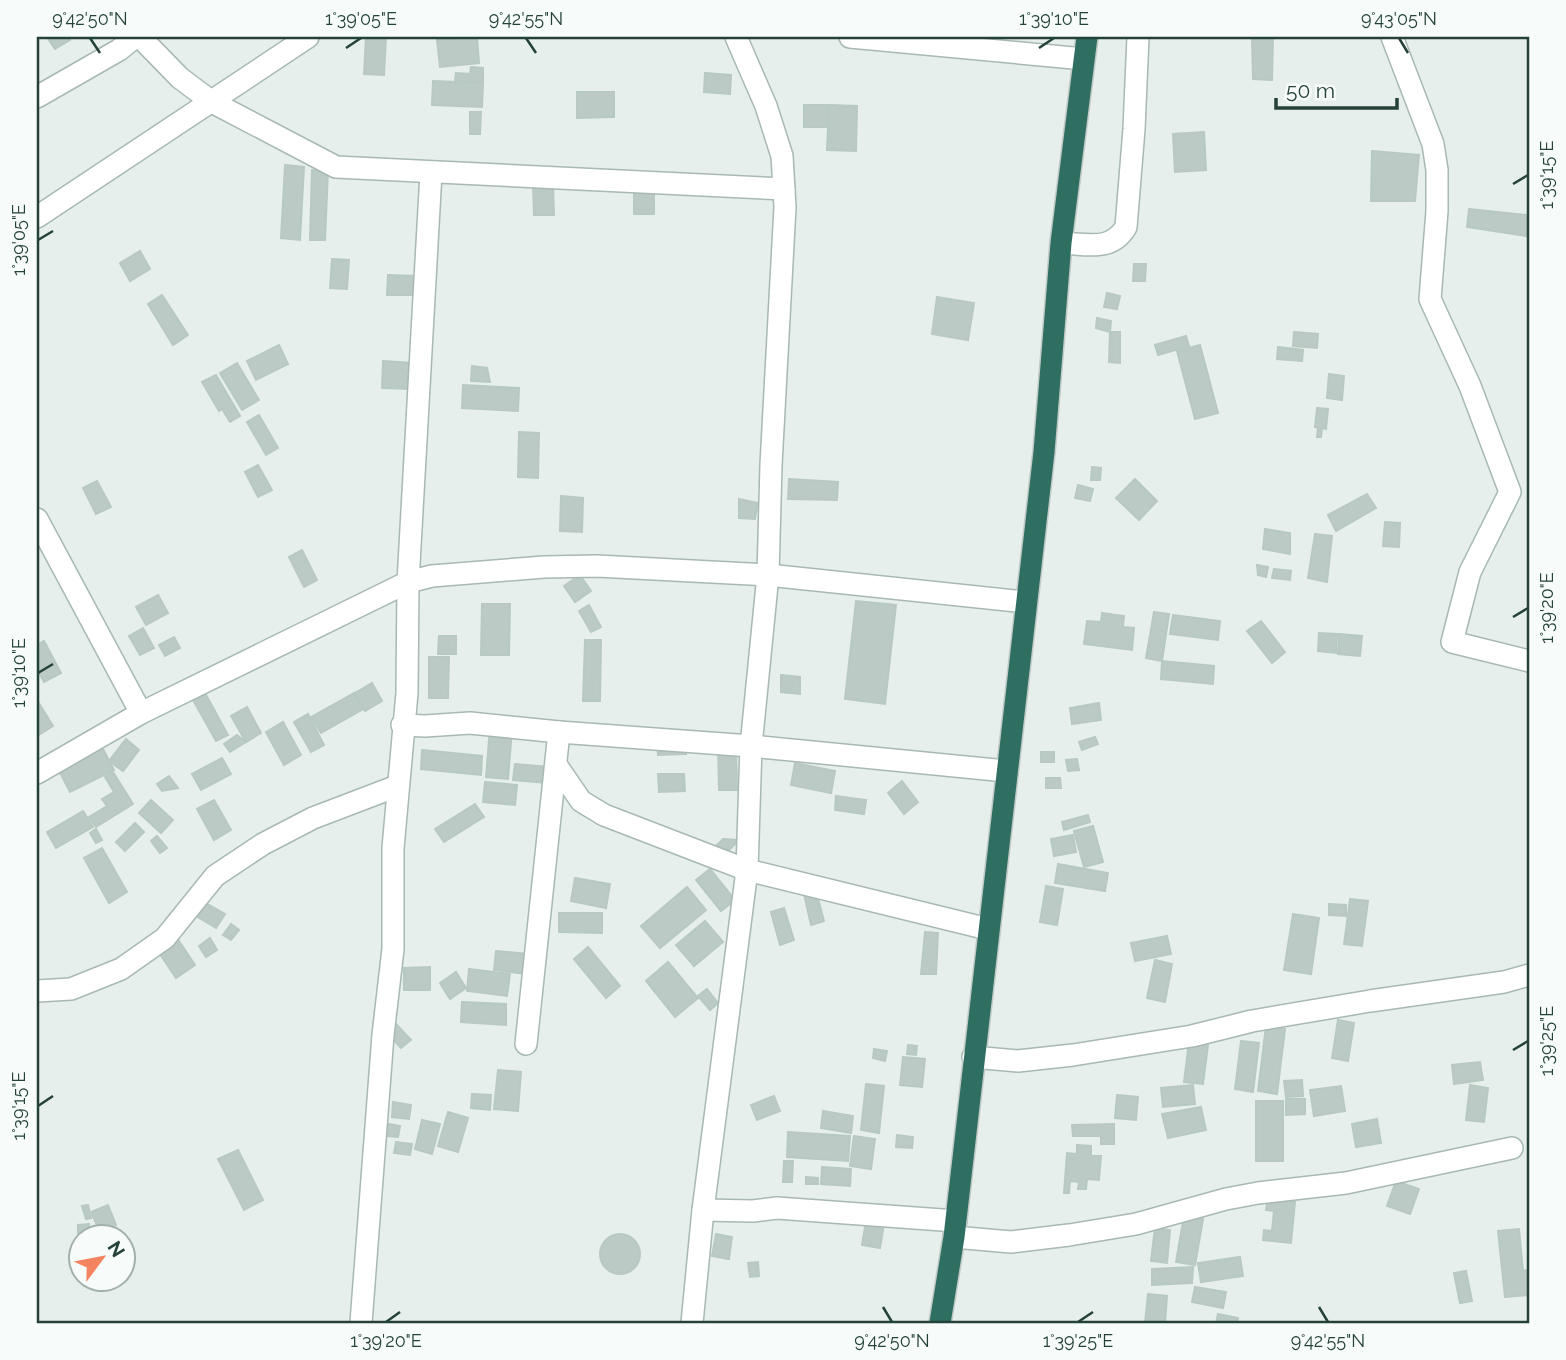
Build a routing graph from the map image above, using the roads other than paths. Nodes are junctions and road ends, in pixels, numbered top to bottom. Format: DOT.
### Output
graph roads {
  1 [pos="138,37"];
  2 [pos="308,37"];
  3 [pos="736,37"];
  4 [pos="850,37"];
  5 [pos="1087,37"];
  6 [pos="1138,37"];
  7 [pos="1392,37"];
  8 [pos="1084,59"];
  9 [pos="37,97"];
  10 [pos="212,102"];
  11 [pos="431,173"];
  12 [pos="784,189"];
  13 [pos="37,216"];
  14 [pos="1061,243"];
  15 [pos="37,519"];
  16 [pos="768,575"];
  17 [pos="408,582"];
  18 [pos="1025,601"];
  19 [pos="1529,661"];
  20 [pos="141,712"];
  21 [pos="402,724"];
  22 [pos="559,732"];
  23 [pos="751,746"];
  24 [pos="557,766"];
  25 [pos="1006,771"];
  26 [pos="37,774"];
  27 [pos="397,786"];
  28 [pos="747,870"];
  29 [pos="988,929"];
  30 [pos="1529,975"];
  31 [pos="37,991"];
  32 [pos="526,1044"];
  33 [pos="973,1058"];
  34 [pos="1512,1148"];
  35 [pos="703,1210"];
  36 [pos="955,1229"];
  37 [pos="361,1323"];
  38 [pos="692,1323"];
  39 [pos="940,1323"];
  1 -- 9 [label="street"];
  1 -- 10 [label="street"];
  2 -- 10 [label="street"];
  3 -- 12 [label="street"];
  4 -- 8 [label="street"];
  5 -- 8 [label="highway"];
  6 -- 14 [label="street"];
  7 -- 19 [label="street"];
  8 -- 14 [label="highway"];
  10 -- 11 [label="street"];
  10 -- 13 [label="street"];
  11 -- 12 [label="street"];
  11 -- 17 [label="street"];
  12 -- 16 [label="street"];
  14 -- 18 [label="highway"];
  15 -- 20 [label="street"];
  16 -- 17 [label="street"];
  16 -- 18 [label="street"];
  16 -- 23 [label="street"];
  17 -- 20 [label="street"];
  17 -- 21 [label="street"];
  18 -- 25 [label="highway"];
  20 -- 26 [label="street"];
  21 -- 22 [label="street"];
  21 -- 27 [label="street"];
  22 -- 23 [label="street"];
  22 -- 24 [label="street"];
  23 -- 25 [label="street"];
  23 -- 28 [label="street"];
  24 -- 28 [label="street"];
  24 -- 32 [label="street"];
  25 -- 29 [label="highway"];
  27 -- 31 [label="street"];
  27 -- 37 [label="street"];
  28 -- 29 [label="street"];
  28 -- 35 [label="street"];
  29 -- 33 [label="highway"];
  30 -- 33 [label="street"];
  33 -- 36 [label="highway"];
  34 -- 36 [label="street"];
  35 -- 36 [label="street"];
  35 -- 38 [label="street"];
  36 -- 39 [label="highway"];
}
